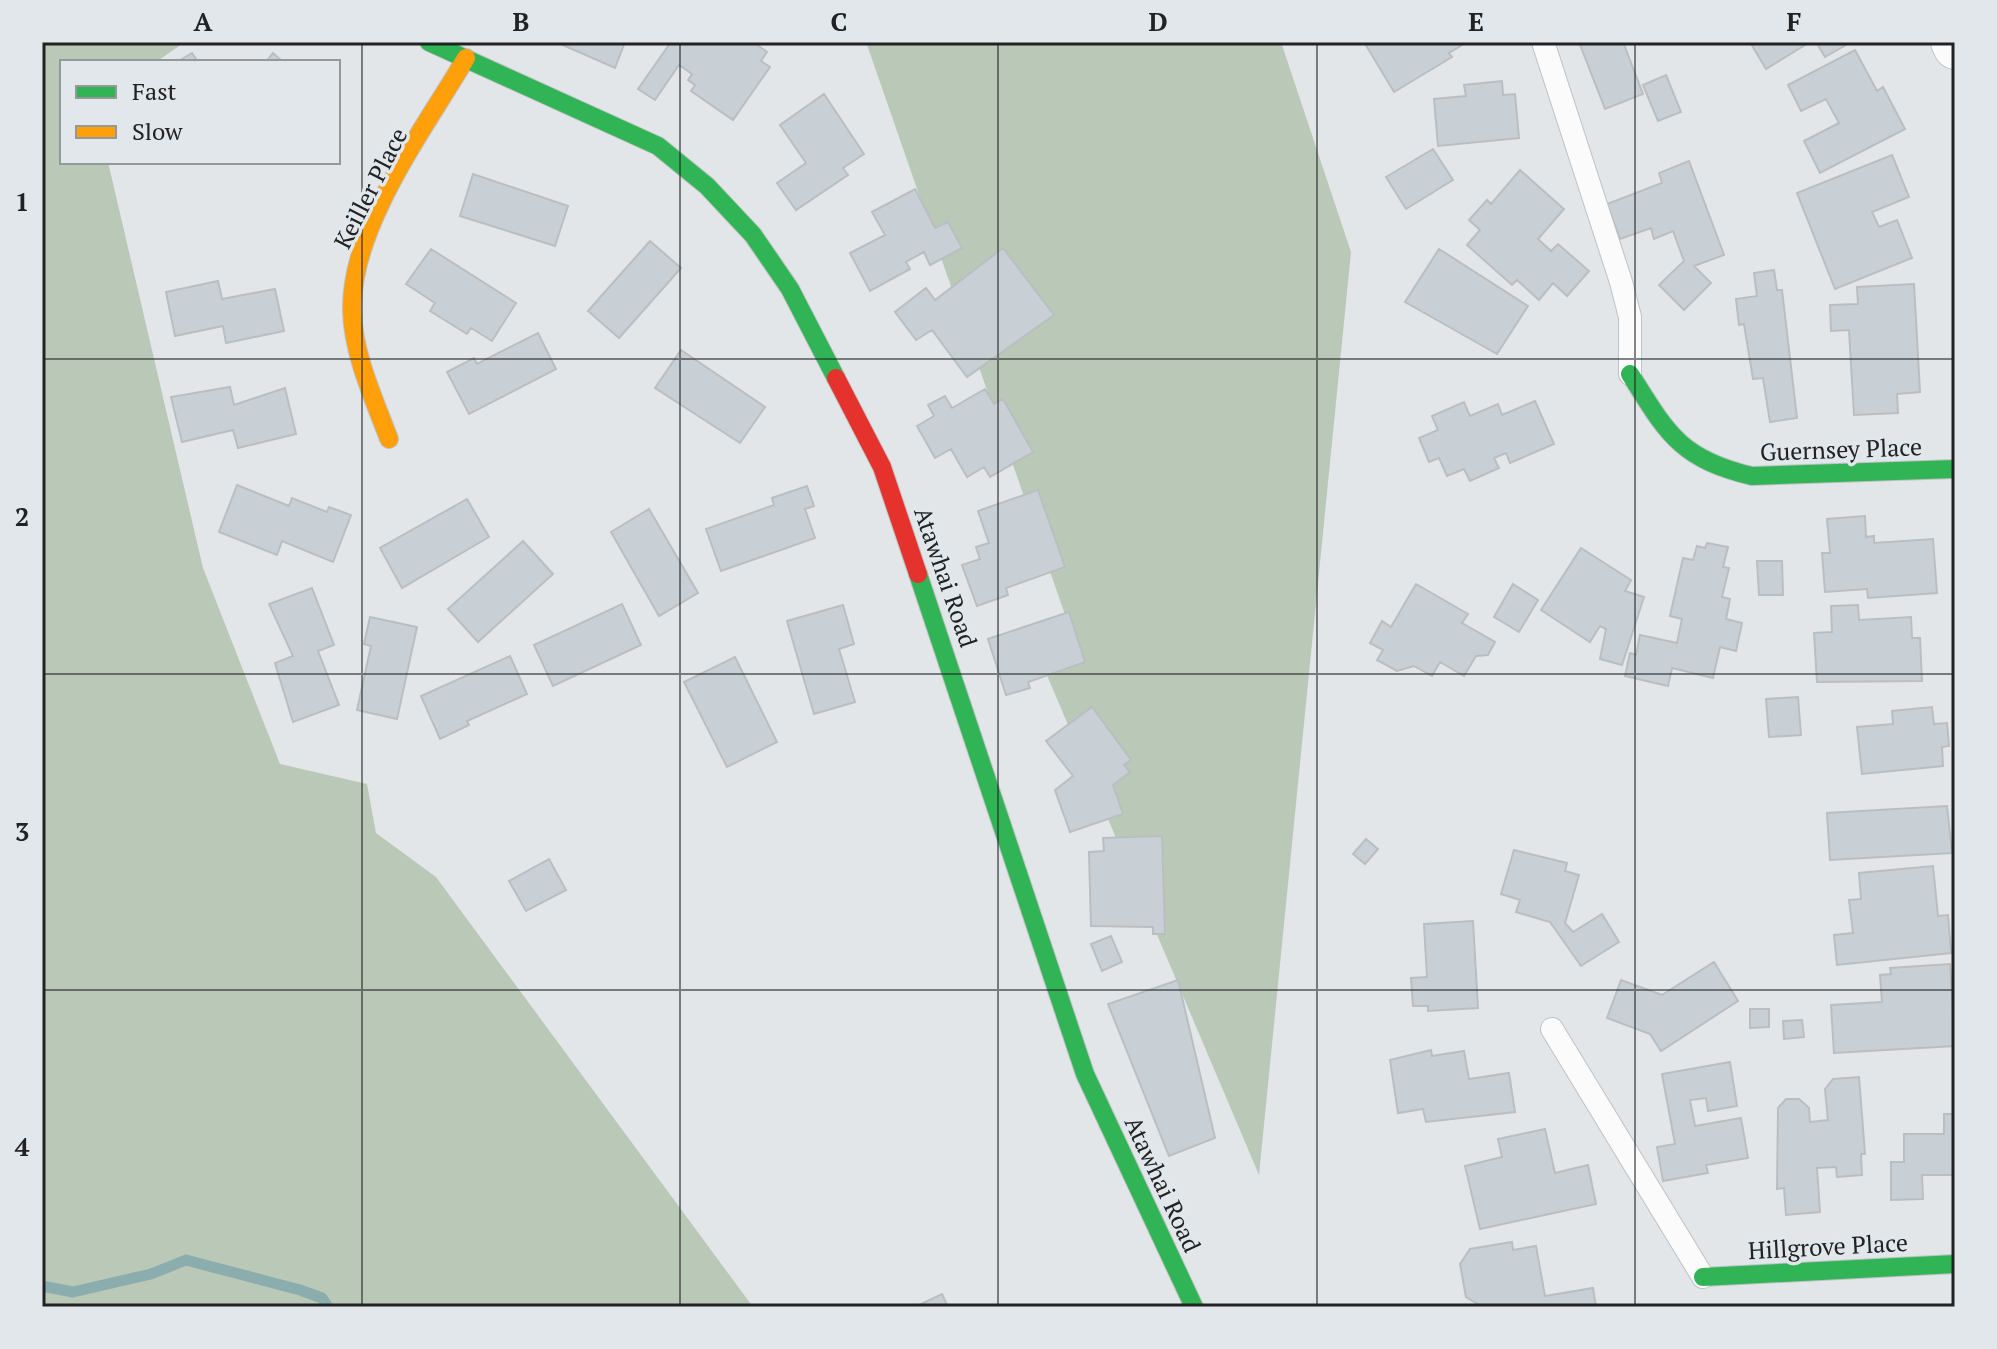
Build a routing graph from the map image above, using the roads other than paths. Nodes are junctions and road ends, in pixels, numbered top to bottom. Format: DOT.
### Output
graph roads {
  1 [pos="429,42"];
  2 [pos="1543,42"];
  3 [pos="1952,42"];
  4 [pos="1955,48"];
  5 [pos="466,58"];
  6 [pos="1630,374"];
  7 [pos="389,439"];
  8 [pos="1955,469"];
  9 [pos="1552,1029"];
  10 [pos="1955,1264"];
  11 [pos="1703,1277"];
  12 [pos="1194,1307"];
  1 -- 5 [label="street, Atawhai Road"];
  2 -- 6 [label="lane"];
  3 -- 4 [label="street"];
  5 -- 7 [label="street, Keiller Place"];
  5 -- 12 [label="street, Atawhai Road"];
  6 -- 8 [label="street, Guernsey Place"];
  9 -- 11 [label="lane"];
  10 -- 11 [label="street, Hillgrove Place"];
}
